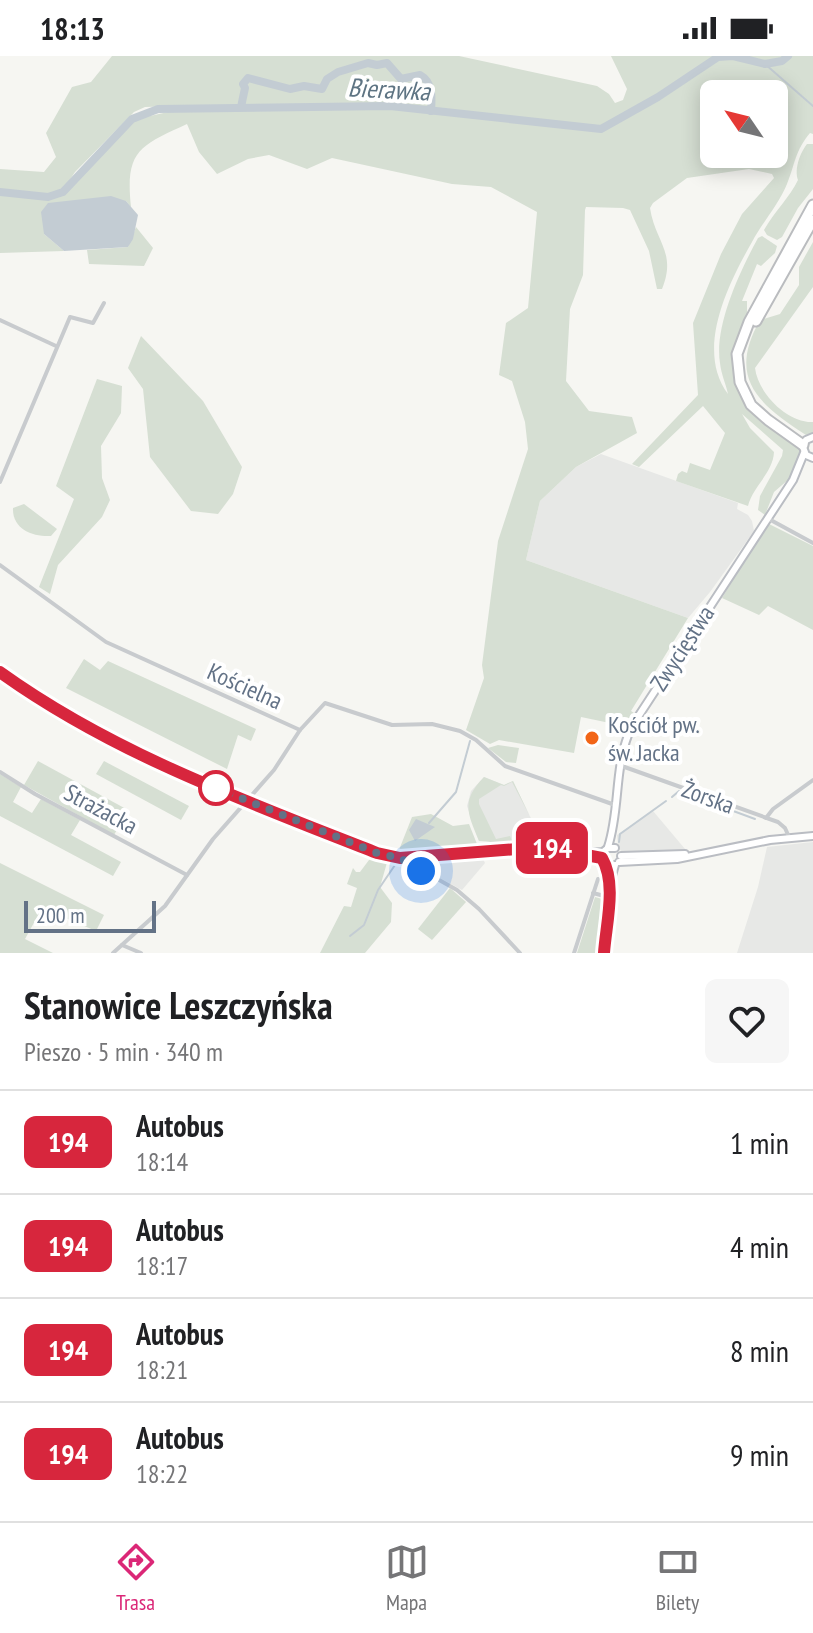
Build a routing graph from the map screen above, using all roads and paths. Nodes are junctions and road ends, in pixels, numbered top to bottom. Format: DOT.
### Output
graph roads {
  1 [pos="813,205"];
  2 [pos="813,220"];
  3 [pos="104,303"];
  4 [pos="0,320"];
  5 [pos="57,346"];
  6 [pos="807,444"];
  7 [pos="813,458"];
  8 [pos="793,480"];
  9 [pos="0,482"];
  10 [pos="767,518"];
  11 [pos="813,543"];
  12 [pos="0,565"];
  13 [pos="0,672"];
  14 [pos="300,730"];
  15 [pos="619,765"];
  16 [pos="0,772"];
  17 [pos="813,780"];
  18 [pos="248,802"];
  19 [pos="615,805"];
  20 [pos="766,818"];
  21 [pos="813,836"];
  22 [pos="789,837"];
  23 [pos="611,857"];
  24 [pos="400,858"];
  25 [pos="187,875"];
  26 [pos="598,879"];
  27 [pos="593,893"];
  28 [pos="608,897"];
  29 [pos="122,945"];
  30 [pos="113,953"];
  31 [pos="141,953"];
  32 [pos="520,953"];
  33 [pos="574,953"];
  34 [pos="604,953"];
  1 -- 6 [label="highway"];
  2 -- 6 [label="highway"];
  3 -- 5 [label="street"];
  4 -- 5 [label="street"];
  5 -- 9 [label="street"];
  6 -- 7 [label="main road"];
  6 -- 8 [label="main road, Zwycięstwa"];
  7 -- 8 [label="main road, Zwycięstwa"];
  8 -- 10 [label="main road, Zwycięstwa"];
  10 -- 11 [label="street"];
  10 -- 15 [label="main road, Zwycięstwa"];
  12 -- 14 [label="street, Kościelna"];
  13 -- 18 [label="main road"];
  14 -- 18 [label="street"];
  14 -- 19 [label="street, Kościelna"];
  15 -- 19 [label="main road, Zwycięstwa"];
  15 -- 20 [label="street, Żorska"];
  16 -- 25 [label="street, Strażacka"];
  17 -- 20 [label="street"];
  18 -- 24 [label="main road"];
  18 -- 25 [label="street"];
  19 -- 23 [label="main road, Zwycięstwa"];
  20 -- 22 [label="street, Żorska"];
  21 -- 22 [label="main road, Żorska"];
  22 -- 23 [label="main road, Żorska"];
  23 -- 24 [label="main road, Żorska"];
  23 -- 28 [label="main road, Zwycięstwa"];
  24 -- 32 [label="street"];
  25 -- 29 [label="street"];
  26 -- 27 [label="street"];
  27 -- 28 [label="street"];
  27 -- 33 [label="street"];
  28 -- 34 [label="main road, Zwycięstwa"];
  29 -- 30 [label="street"];
  29 -- 31 [label="street"];
}
